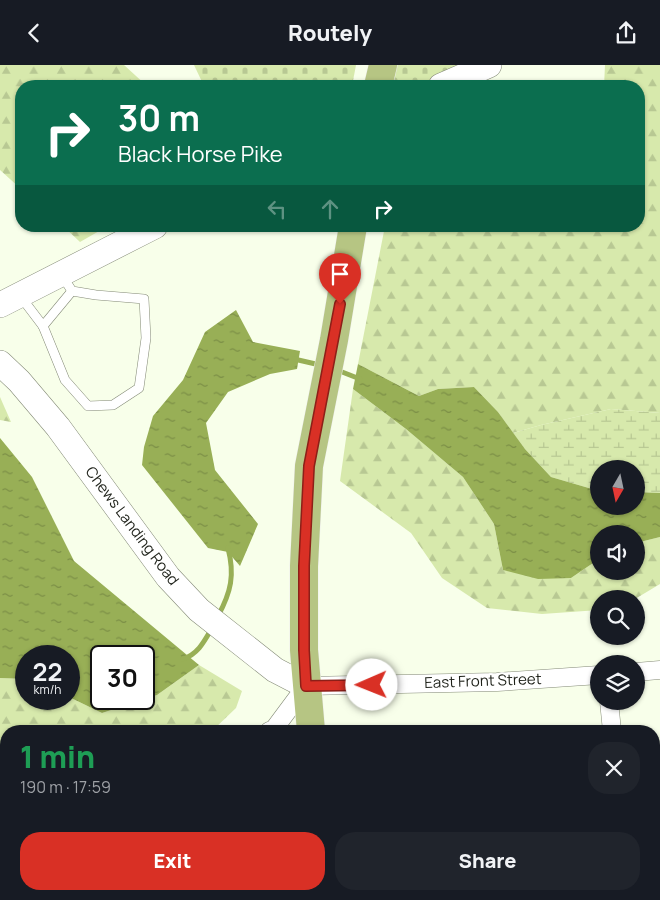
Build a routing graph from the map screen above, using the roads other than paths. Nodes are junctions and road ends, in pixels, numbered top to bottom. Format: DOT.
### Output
graph roads {
  1 [pos="383,65"];
  2 [pos="489,65"];
  3 [pos="379,80"];
  4 [pos="454,80"];
  5 [pos="146,232"];
  6 [pos="352,232"];
  7 [pos="67,282"];
  8 [pos="10,300"];
  9 [pos="43,326"];
  10 [pos="0,363"];
  11 [pos="660,670"];
  12 [pos="645,671"];
  13 [pos="590,676"];
  14 [pos="306,686"];
  15 [pos="610,710"];
  16 [pos="277,725"];
  17 [pos="310,725"];
  18 [pos="611,725"];
  1 -- 3 [label="main road"];
  2 -- 4 [label="main road"];
  5 -- 7 [label="main road"];
  6 -- 14 [label="main road"];
  7 -- 8 [label="main road"];
  7 -- 9 [label="lane"];
  7 -- 9 [label="lane"];
  8 -- 9 [label="lane"];
  10 -- 14 [label="main road, Chews Landing Road"];
  11 -- 12 [label="street"];
  13 -- 14 [label="street, East Front Street"];
  14 -- 16 [label="street"];
  14 -- 17 [label="main road"];
  15 -- 18 [label="street"];
}
